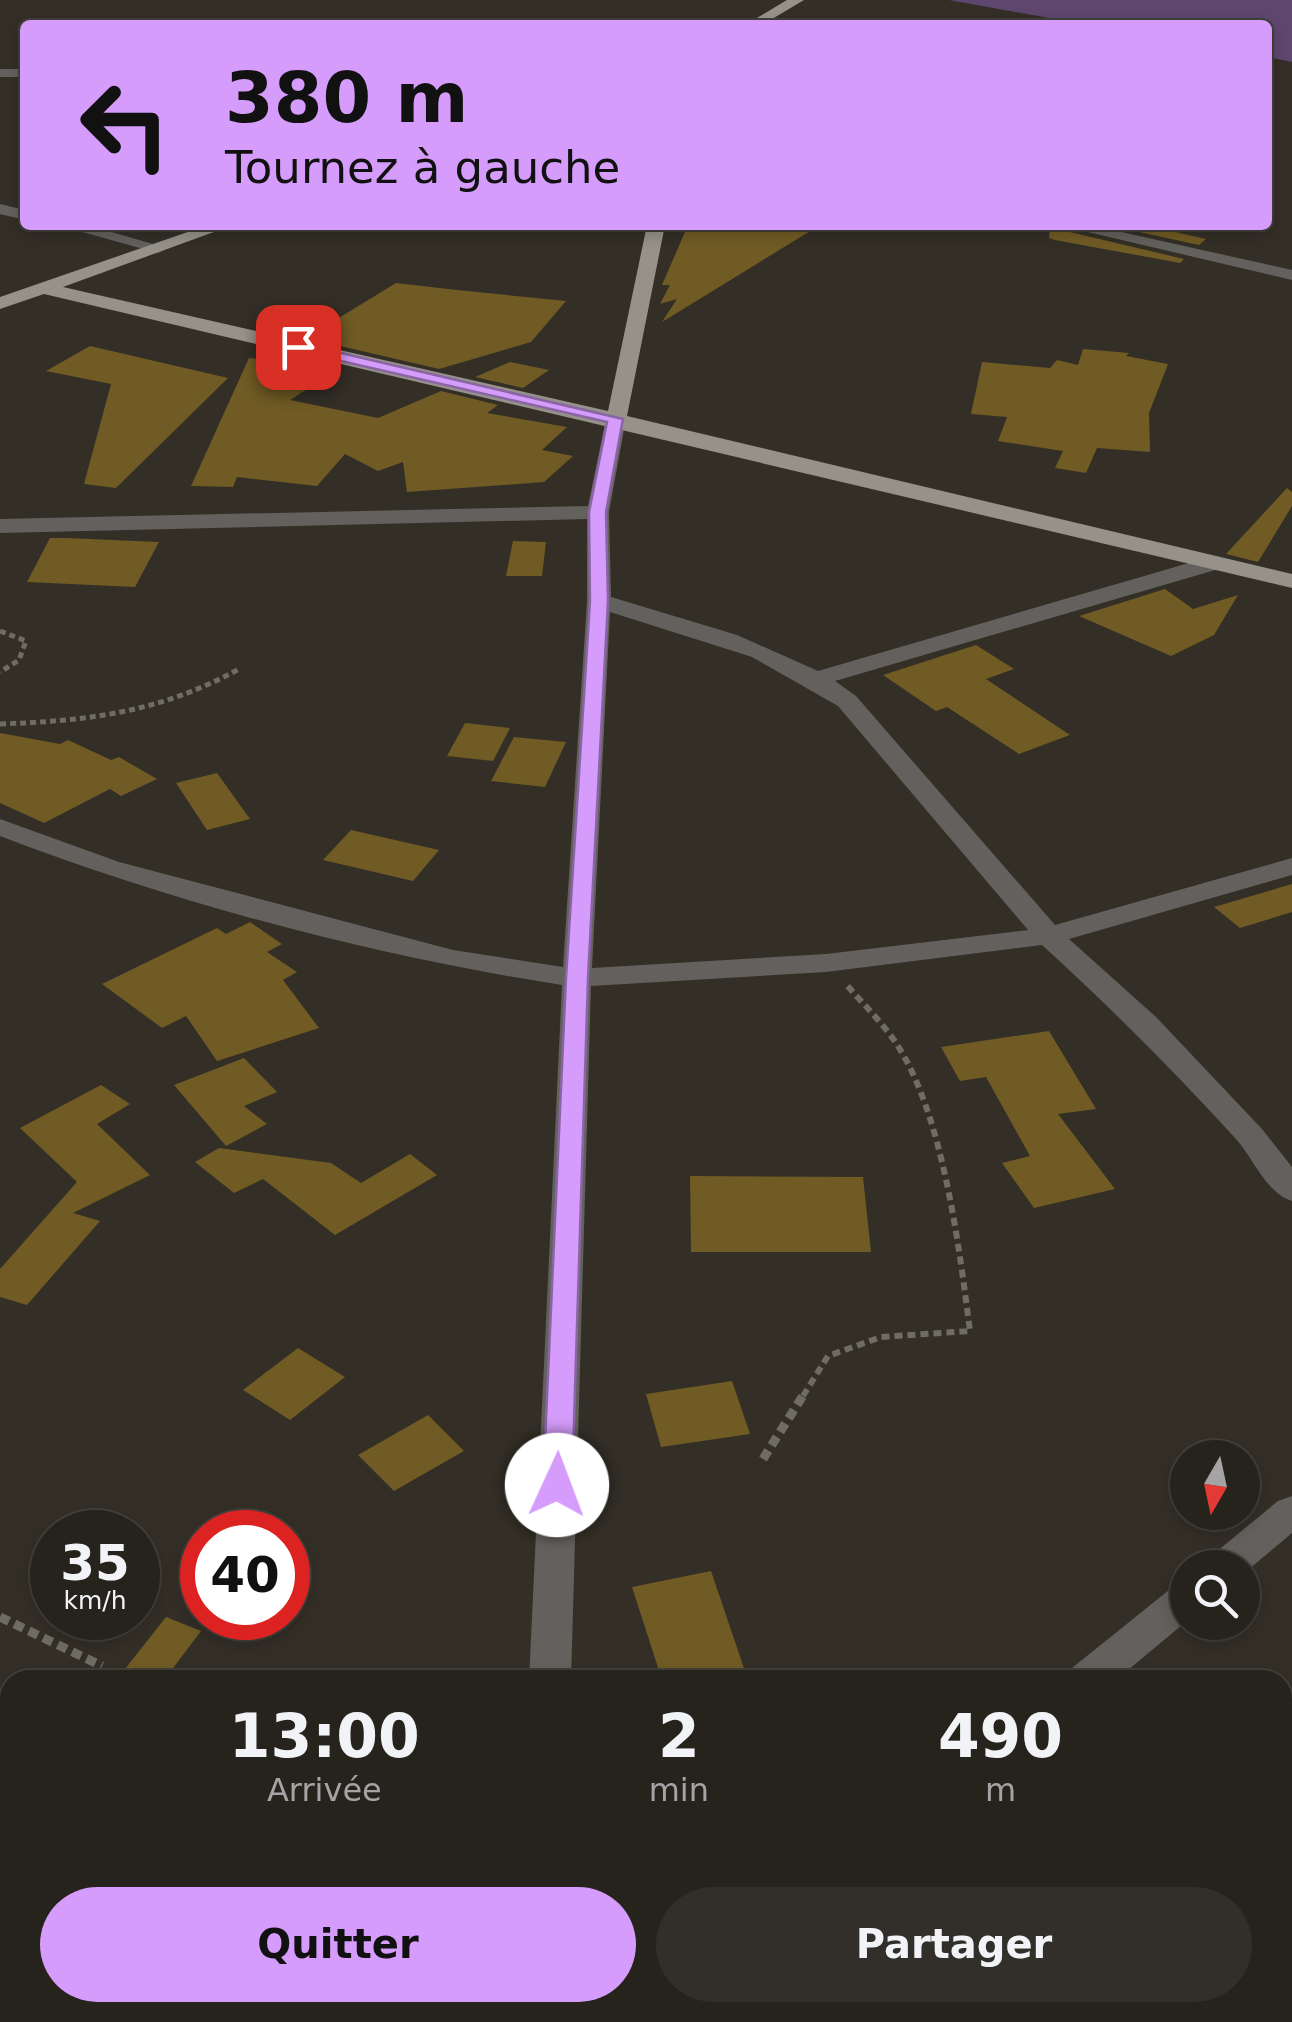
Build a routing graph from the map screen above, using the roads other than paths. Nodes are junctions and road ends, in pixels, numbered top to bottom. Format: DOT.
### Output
graph roads {
  1 [pos="797,0"];
  2 [pos="761,20"];
  3 [pos="86,230"];
  4 [pos="210,230"];
  5 [pos="655,230"];
  6 [pos="1090,230"];
  7 [pos="158,248"];
  8 [pos="1292,275"];
  9 [pos="42,288"];
  10 [pos="0,304"];
  11 [pos="616,419"];
  12 [pos="598,512"];
  13 [pos="0,526"];
  14 [pos="1214,563"];
  15 [pos="1292,581"];
  16 [pos="599,601"];
  17 [pos="818,678"];
  18 [pos="0,826"];
  19 [pos="1292,866"];
  20 [pos="1049,936"];
  21 [pos="577,978"];
  22 [pos="1292,1190"];
  23 [pos="1292,1512"];
  24 [pos="1246,1550"];
  25 [pos="1170,1612"];
  26 [pos="550,1670"];
  27 [pos="1099,1670"];
  1 -- 2 [label="main road"];
  3 -- 7 [label="street"];
  4 -- 7 [label="main road"];
  5 -- 11 [label="main road"];
  6 -- 8 [label="street"];
  7 -- 9 [label="main road"];
  9 -- 10 [label="main road"];
  9 -- 11 [label="main road"];
  11 -- 12 [label="street"];
  11 -- 14 [label="main road"];
  12 -- 13 [label="street"];
  12 -- 16 [label="street"];
  14 -- 15 [label="main road"];
  14 -- 17 [label="street"];
  16 -- 17 [label="street"];
  16 -- 21 [label="street"];
  17 -- 20 [label="street"];
  18 -- 21 [label="street"];
  19 -- 20 [label="street"];
  20 -- 21 [label="street"];
  20 -- 22 [label="street"];
  21 -- 26 [label="street"];
  23 -- 24 [label="street"];
  25 -- 27 [label="street"];
}
